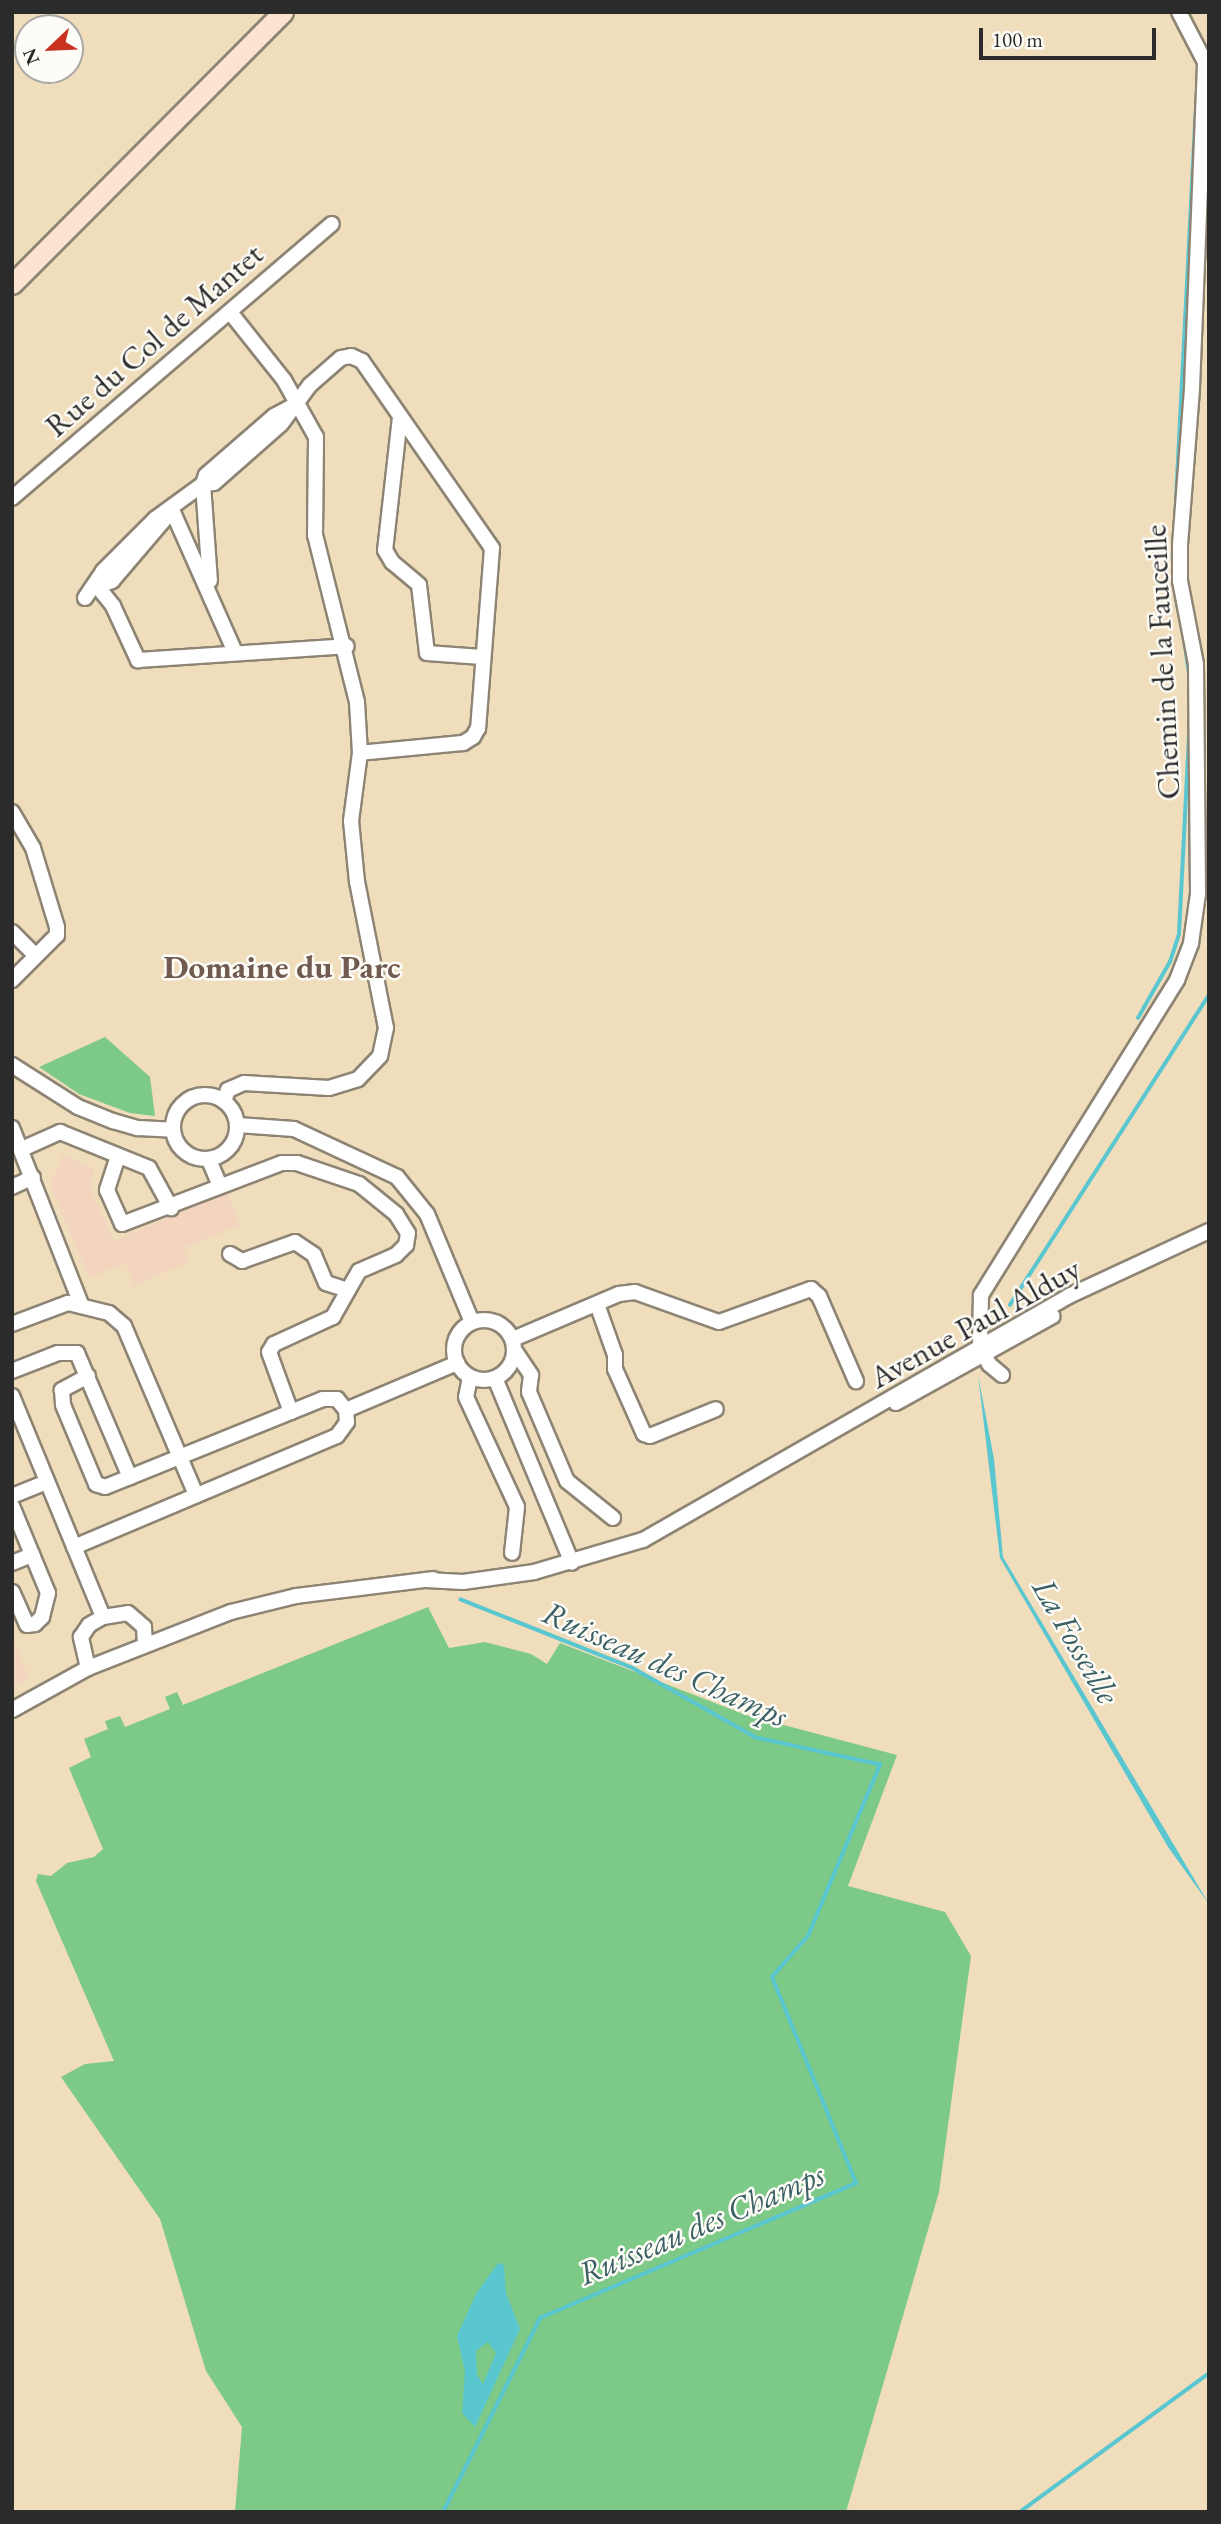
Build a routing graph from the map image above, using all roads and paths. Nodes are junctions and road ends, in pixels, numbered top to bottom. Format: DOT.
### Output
graph roads {
  1 [pos="283,12"];
  2 [pos="1179,12"];
  3 [pos="332,224"];
  4 [pos="12,284"];
  5 [pos="230,312"];
  6 [pos="297,404"];
  7 [pos="400,417"];
  8 [pos="203,484"];
  9 [pos="12,498"];
  10 [pos="172,510"];
  11 [pos="97,586"];
  12 [pos="211,589"];
  13 [pos="85,598"];
  14 [pos="347,646"];
  15 [pos="235,652"];
  16 [pos="482,657"];
  17 [pos="360,754"];
  18 [pos="12,811"];
  19 [pos="12,932"];
  20 [pos="34,954"];
  21 [pos="12,980"];
  22 [pos="12,1065"];
  23 [pos="224,1101"];
  24 [pos="238,1125"];
  25 [pos="12,1128"];
  26 [pos="173,1130"];
  27 [pos="22,1149"];
  28 [pos="118,1156"];
  29 [pos="209,1160"];
  30 [pos="33,1177"];
  31 [pos="220,1186"];
  32 [pos="12,1187"];
  33 [pos="171,1208"];
  34 [pos="1209,1231"];
  35 [pos="230,1254"];
  36 [pos="345,1289"];
  37 [pos="81,1304"];
  38 [pos="597,1304"];
  39 [pos="472,1322"];
  40 [pos="12,1324"];
  41 [pos="514,1345"];
  42 [pos="989,1347"];
  43 [pos="457,1363"];
  44 [pos="12,1371"];
  45 [pos="1002,1375"];
  46 [pos="88,1376"];
  47 [pos="470,1377"];
  48 [pos="495,1378"];
  49 [pos="856,1381"];
  50 [pos="12,1395"];
  51 [pos="716,1409"];
  52 [pos="346,1410"];
  53 [pos="291,1412"];
  54 [pos="181,1458"];
  55 [pos="130,1477"];
  56 [pos="47,1482"];
  57 [pos="196,1495"];
  58 [pos="12,1496"];
  59 [pos="12,1506"];
  60 [pos="613,1518"];
  61 [pos="74,1547"];
  62 [pos="512,1553"];
  63 [pos="32,1555"];
  64 [pos="570,1559"];
  65 [pos="12,1563"];
  66 [pos="12,1592"];
  67 [pos="103,1617"];
  68 [pos="145,1644"];
  69 [pos="88,1668"];
  70 [pos="12,1710"];
  1 -- 4 [label="main road"];
  2 -- 42 [label="street, Chemin de la Fauceille"];
  3 -- 5 [label="street, Rue du Col de Mantet"];
  5 -- 6 [label="street"];
  5 -- 9 [label="street, Rue du Col de Mantet"];
  6 -- 7 [label="street"];
  6 -- 8 [label="street"];
  6 -- 14 [label="street"];
  7 -- 16 [label="street"];
  7 -- 16 [label="street"];
  8 -- 10 [label="street"];
  8 -- 12 [label="street"];
  10 -- 11 [label="street"];
  10 -- 12 [label="street"];
  11 -- 13 [label="street"];
  11 -- 15 [label="street"];
  12 -- 15 [label="street"];
  14 -- 15 [label="street"];
  14 -- 17 [label="street"];
  16 -- 17 [label="street"];
  17 -- 23 [label="street"];
  18 -- 20 [label="street"];
  19 -- 20 [label="street"];
  20 -- 21 [label="street"];
  22 -- 26 [label="street"];
  23 -- 24 [label="street"];
  23 -- 26 [label="street"];
  24 -- 29 [label="street"];
  24 -- 39 [label="street"];
  25 -- 27 [label="street"];
  26 -- 29 [label="street"];
  27 -- 28 [label="street"];
  27 -- 30 [label="street"];
  28 -- 33 [label="street"];
  28 -- 33 [label="street"];
  29 -- 31 [label="street"];
  30 -- 32 [label="street"];
  30 -- 37 [label="street"];
  31 -- 33 [label="street"];
  31 -- 36 [label="street"];
  34 -- 42 [label="street, Avenue Paul Alduy"];
  35 -- 36 [label="street"];
  36 -- 53 [label="street"];
  37 -- 40 [label="street"];
  37 -- 54 [label="street"];
  38 -- 41 [label="street"];
  38 -- 49 [label="street"];
  38 -- 51 [label="street"];
  39 -- 41 [label="street"];
  39 -- 43 [label="street"];
  41 -- 48 [label="street"];
  41 -- 60 [label="street"];
  42 -- 45 [label="street"];
  42 -- 64 [label="street, Avenue Paul Alduy"];
  43 -- 47 [label="street"];
  43 -- 52 [label="street"];
  44 -- 46 [label="street"];
  46 -- 55 [label="street"];
  46 -- 55 [label="street"];
  47 -- 48 [label="street"];
  47 -- 62 [label="street"];
  48 -- 64 [label="street"];
  50 -- 56 [label="street"];
  52 -- 53 [label="street"];
  52 -- 57 [label="street"];
  53 -- 54 [label="street"];
  54 -- 55 [label="street"];
  54 -- 57 [label="street"];
  56 -- 58 [label="street"];
  56 -- 61 [label="street"];
  57 -- 61 [label="street"];
  59 -- 63 [label="street"];
  61 -- 67 [label="street"];
  63 -- 65 [label="street"];
  63 -- 66 [label="street"];
  64 -- 68 [label="street, Avenue Paul Alduy"];
  67 -- 68 [label="street"];
  67 -- 69 [label="street"];
  68 -- 69 [label="street, Avenue Paul Alduy"];
  69 -- 70 [label="street, Avenue Paul Alduy"];
}
